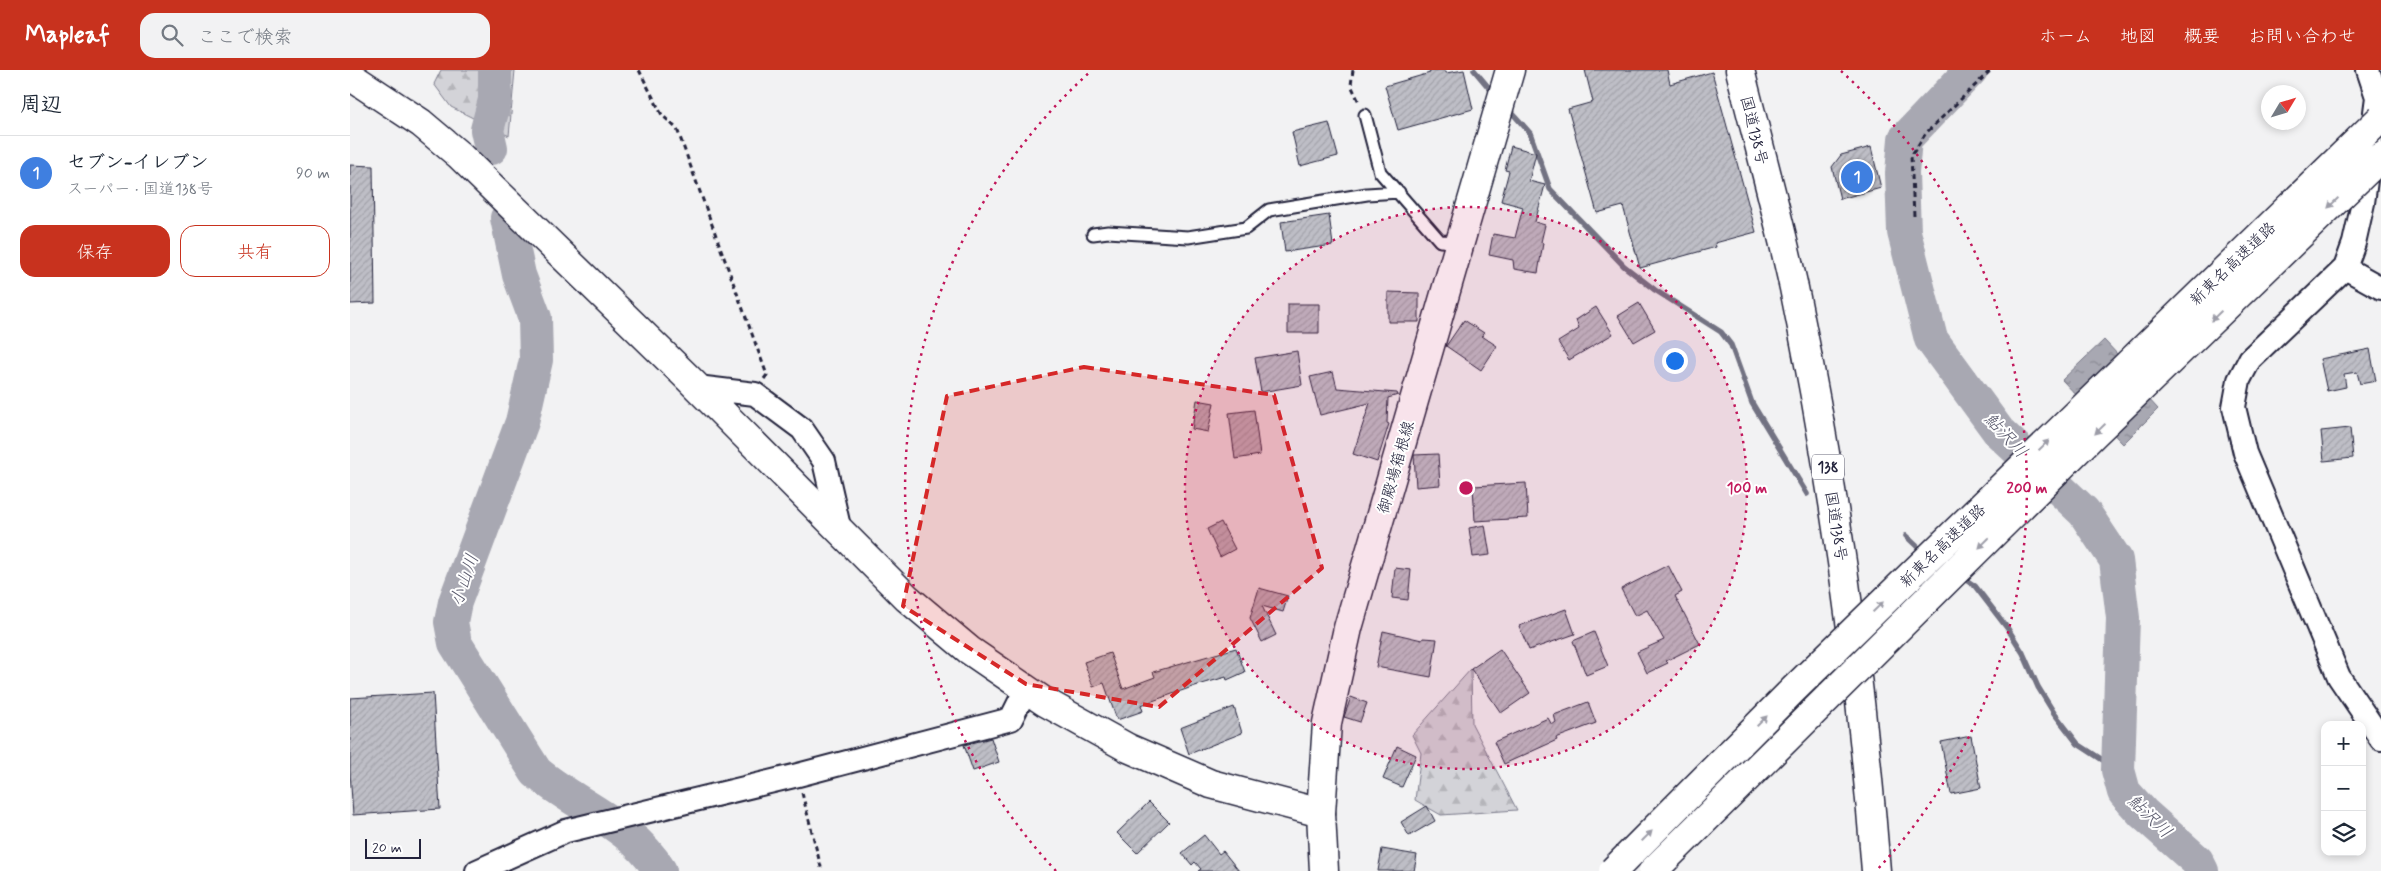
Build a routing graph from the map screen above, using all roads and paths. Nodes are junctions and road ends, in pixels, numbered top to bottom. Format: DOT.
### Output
graph roads {
  1 [pos="639,70"];
  2 [pos="1353,70"];
  3 [pos="1510,70"];
  4 [pos="1740,70"];
  5 [pos="1991,70"];
  6 [pos="350,76"];
  7 [pos="2373,78"];
  8 [pos="1365,115"];
  9 [pos="2381,118"];
  10 [pos="2381,157"];
  11 [pos="1399,192"];
  12 [pos="1914,216"];
  13 [pos="1093,234"];
  14 [pos="1461,242"];
  15 [pos="2345,268"];
  16 [pos="2381,288"];
  17 [pos="697,387"];
  18 [pos="756,394"];
  19 [pos="840,531"];
  20 [pos="1026,689"];
  21 [pos="2381,739"];
  22 [pos="798,775"];
  23 [pos="1322,813"];
  24 [pos="477,871"];
  25 [pos="822,871"];
  26 [pos="1324,871"];
  27 [pos="1613,871"];
  28 [pos="1653,871"];
  29 [pos="1876,871"];
  1 -- 18 [label="path"];
  2 -- 8 [label="path"];
  3 -- 14 [label="main road, 御殿場箱根線"];
  4 -- 29 [label="main road, 国道138号 / 138"];
  5 -- 12 [label="path"];
  6 -- 17 [label="main road"];
  7 -- 15 [label="street"];
  8 -- 11 [label="lane"];
  27 -- 9 [label="main road, 新東名高速道路, one-way, bridge"];
  10 -- 28 [label="main road, 新東名高速道路, one-way, bridge"];
  11 -- 13 [label="lane"];
  11 -- 14 [label="lane"];
  14 -- 23 [label="main road, 御殿場箱根線"];
  15 -- 16 [label="street"];
  15 -- 21 [label="street"];
  17 -- 18 [label="street"];
  17 -- 19 [label="main road"];
  18 -- 19 [label="street"];
  19 -- 20 [label="main road"];
  20 -- 22 [label="street"];
  20 -- 23 [label="main road"];
  22 -- 24 [label="street"];
  22 -- 25 [label="path"];
  23 -- 26 [label="main road, 御殿場箱根線"];
}
